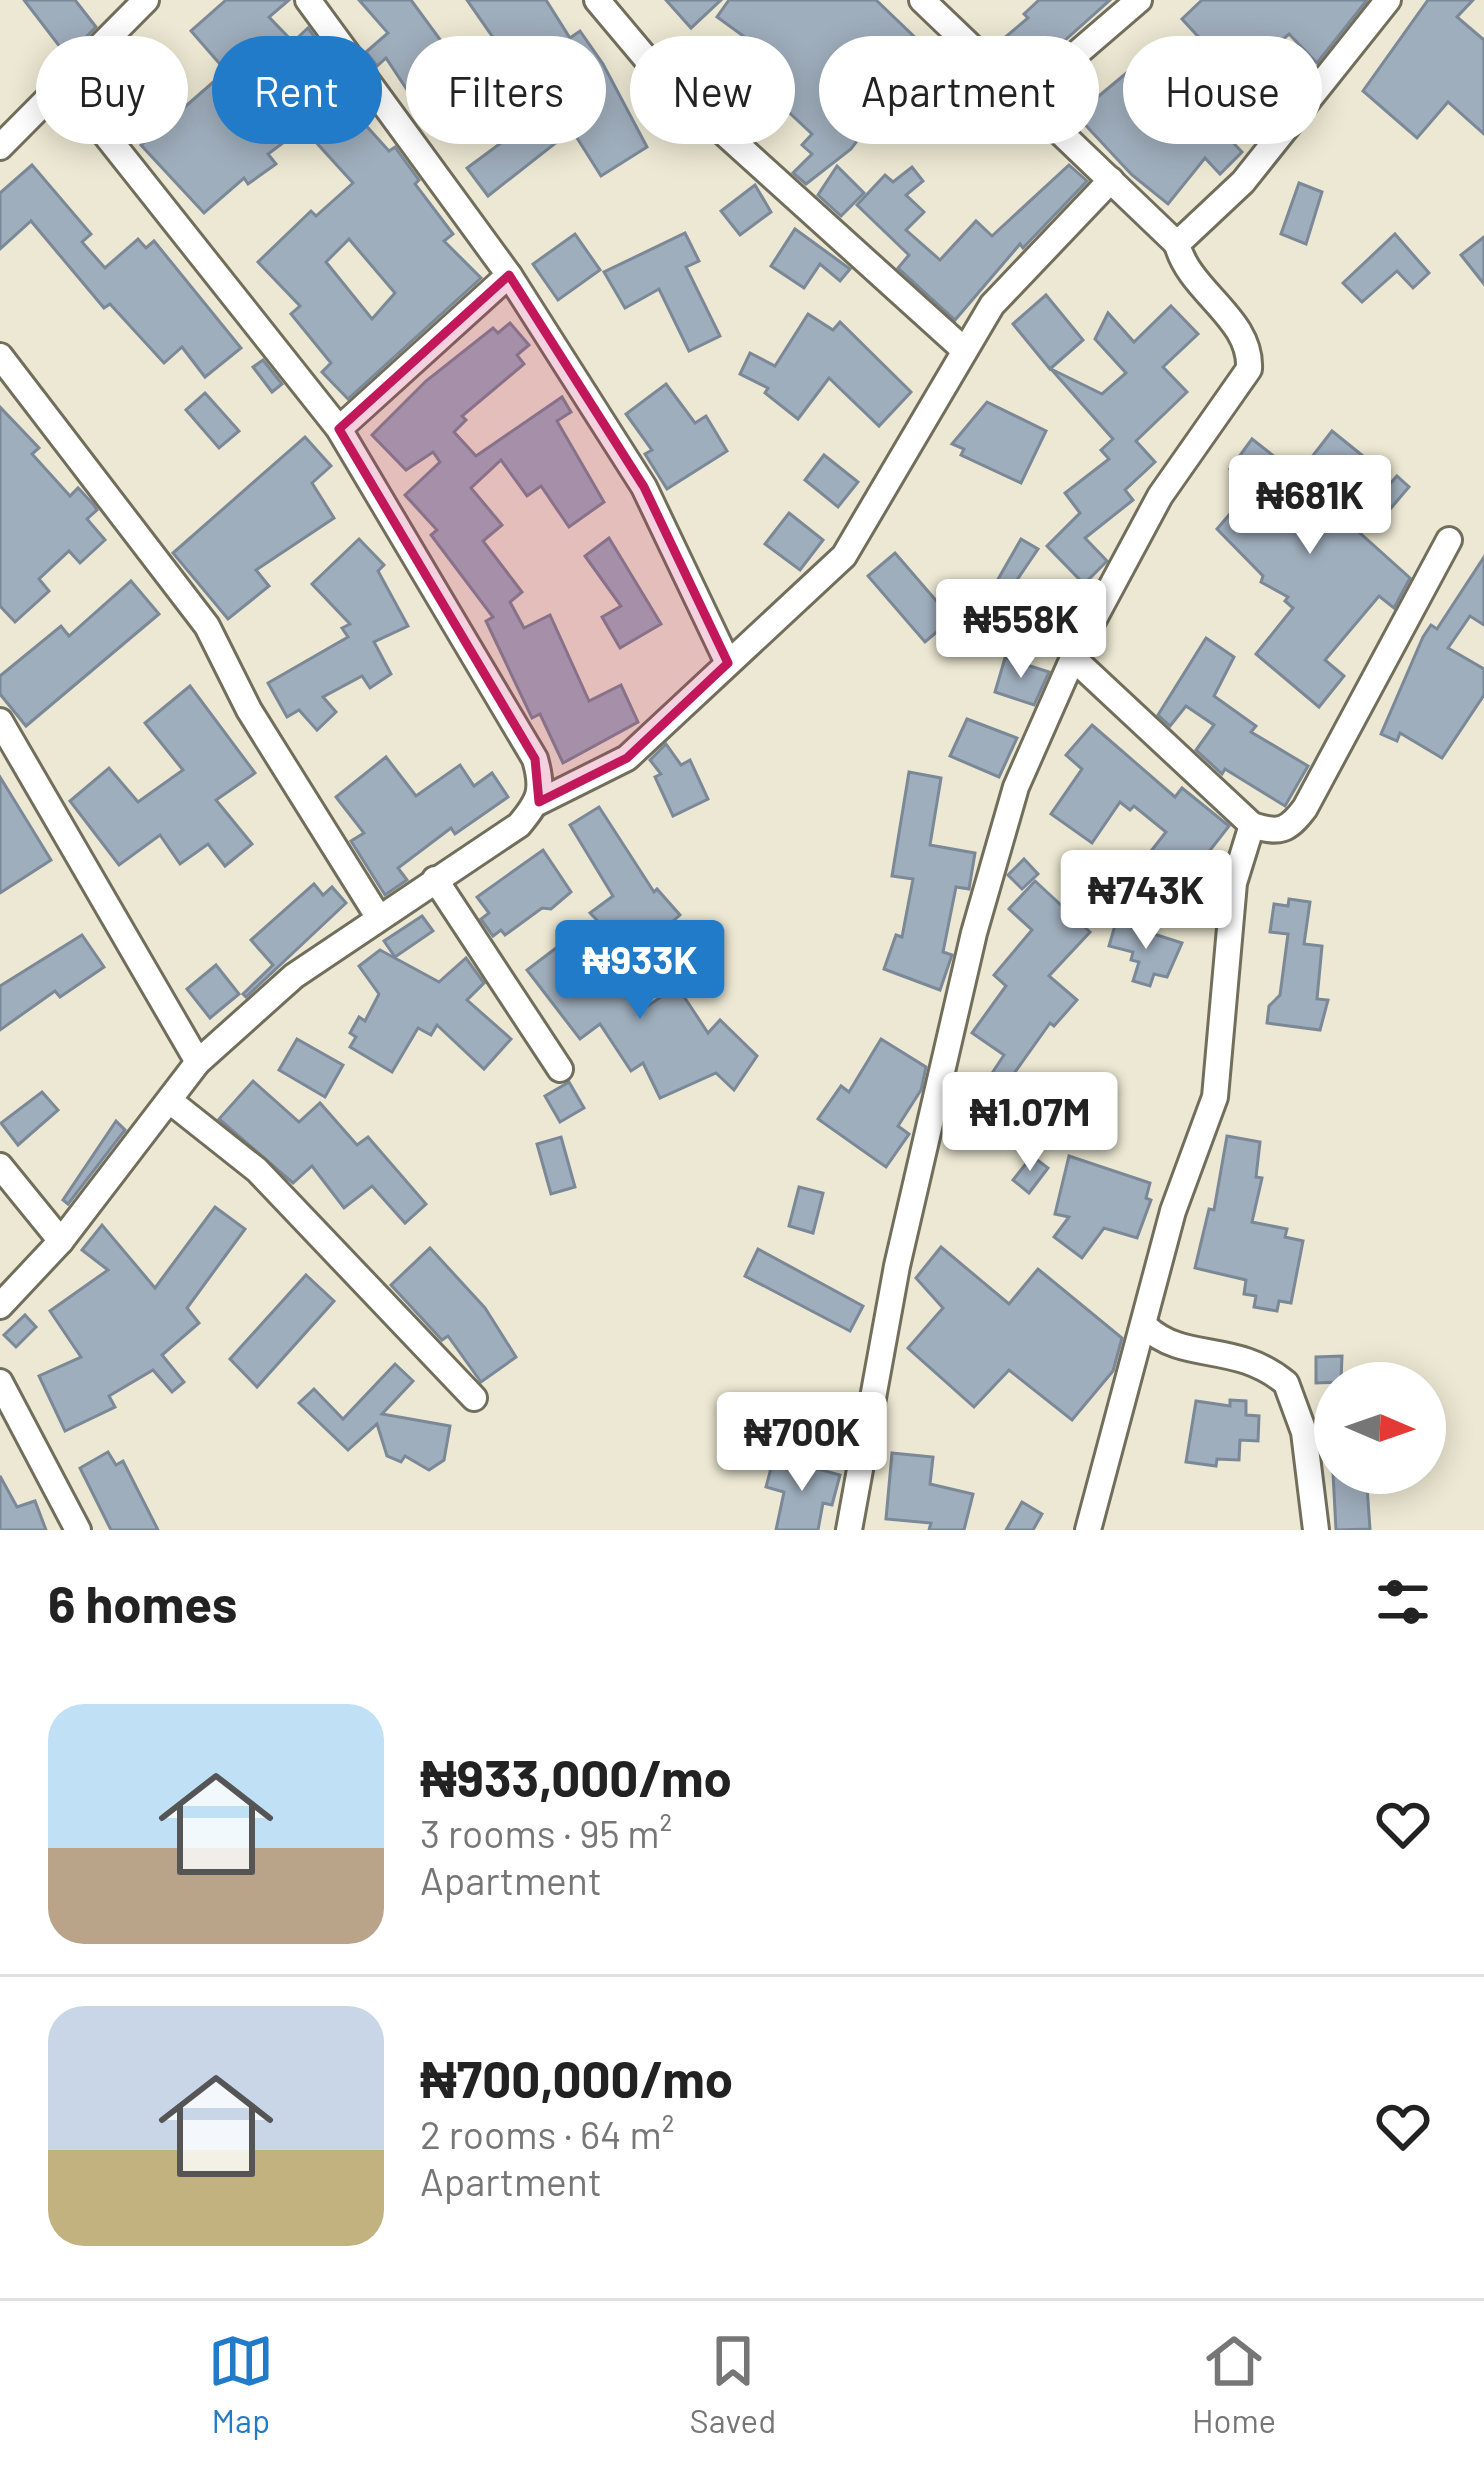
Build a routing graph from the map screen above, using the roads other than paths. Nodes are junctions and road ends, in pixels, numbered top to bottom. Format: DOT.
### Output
graph roads {
  1 [pos="146,0"];
  2 [pos="308,0"];
  3 [pos="597,0"];
  4 [pos="922,0"];
  5 [pos="1139,0"];
  6 [pos="1388,0"];
  7 [pos="120,11"];
  8 [pos="102,36"];
  9 [pos="960,36"];
  10 [pos="1097,36"];
  11 [pos="36,113"];
  12 [pos="113,144"];
  13 [pos="1073,144"];
  14 [pos="0,147"];
  15 [pos="1111,180"];
  16 [pos="1177,244"];
  17 [pos="509,274"];
  18 [pos="962,348"];
  19 [pos="0,356"];
  20 [pos="339,429"];
  21 [pos="1449,540"];
  22 [pos="1073,658"];
  23 [pos="728,663"];
  24 [pos="0,721"];
  25 [pos="539,802"];
  26 [pos="1252,826"];
  27 [pos="436,879"];
  28 [pos="377,915"];
  29 [pos="198,1062"];
  30 [pos="560,1069"];
  31 [pos="170,1101"];
  32 [pos="0,1166"];
  33 [pos="61,1241"];
  34 [pos="0,1306"];
  35 [pos="1146,1327"];
  36 [pos="0,1382"];
  37 [pos="475,1398"];
  38 [pos="78,1530"];
  39 [pos="849,1530"];
  40 [pos="1088,1530"];
  41 [pos="1316,1530"];
  1 -- 7 [label="street"];
  2 -- 17 [label="street"];
  3 -- 18 [label="street"];
  4 -- 9 [label="street"];
  5 -- 10 [label="street"];
  6 -- 16 [label="street"];
  7 -- 8 [label="street"];
  11 -- 14 [label="street"];
  12 -- 20 [label="street"];
  13 -- 15 [label="street"];
  15 -- 16 [label="street"];
  15 -- 18 [label="street"];
  16 -- 22 [label="street"];
  17 -- 20 [label="street"];
  17 -- 23 [label="street"];
  18 -- 23 [label="street"];
  19 -- 28 [label="street"];
  20 -- 25 [label="street"];
  21 -- 26 [label="street"];
  22 -- 26 [label="street"];
  22 -- 39 [label="street"];
  23 -- 25 [label="street"];
  24 -- 29 [label="street"];
  25 -- 27 [label="street"];
  26 -- 35 [label="street"];
  27 -- 28 [label="street"];
  27 -- 30 [label="street"];
  28 -- 29 [label="street"];
  29 -- 31 [label="street"];
  31 -- 33 [label="street"];
  31 -- 37 [label="street"];
  32 -- 33 [label="street"];
  33 -- 34 [label="street"];
  35 -- 40 [label="street"];
  35 -- 41 [label="street"];
  36 -- 38 [label="street"];
}
